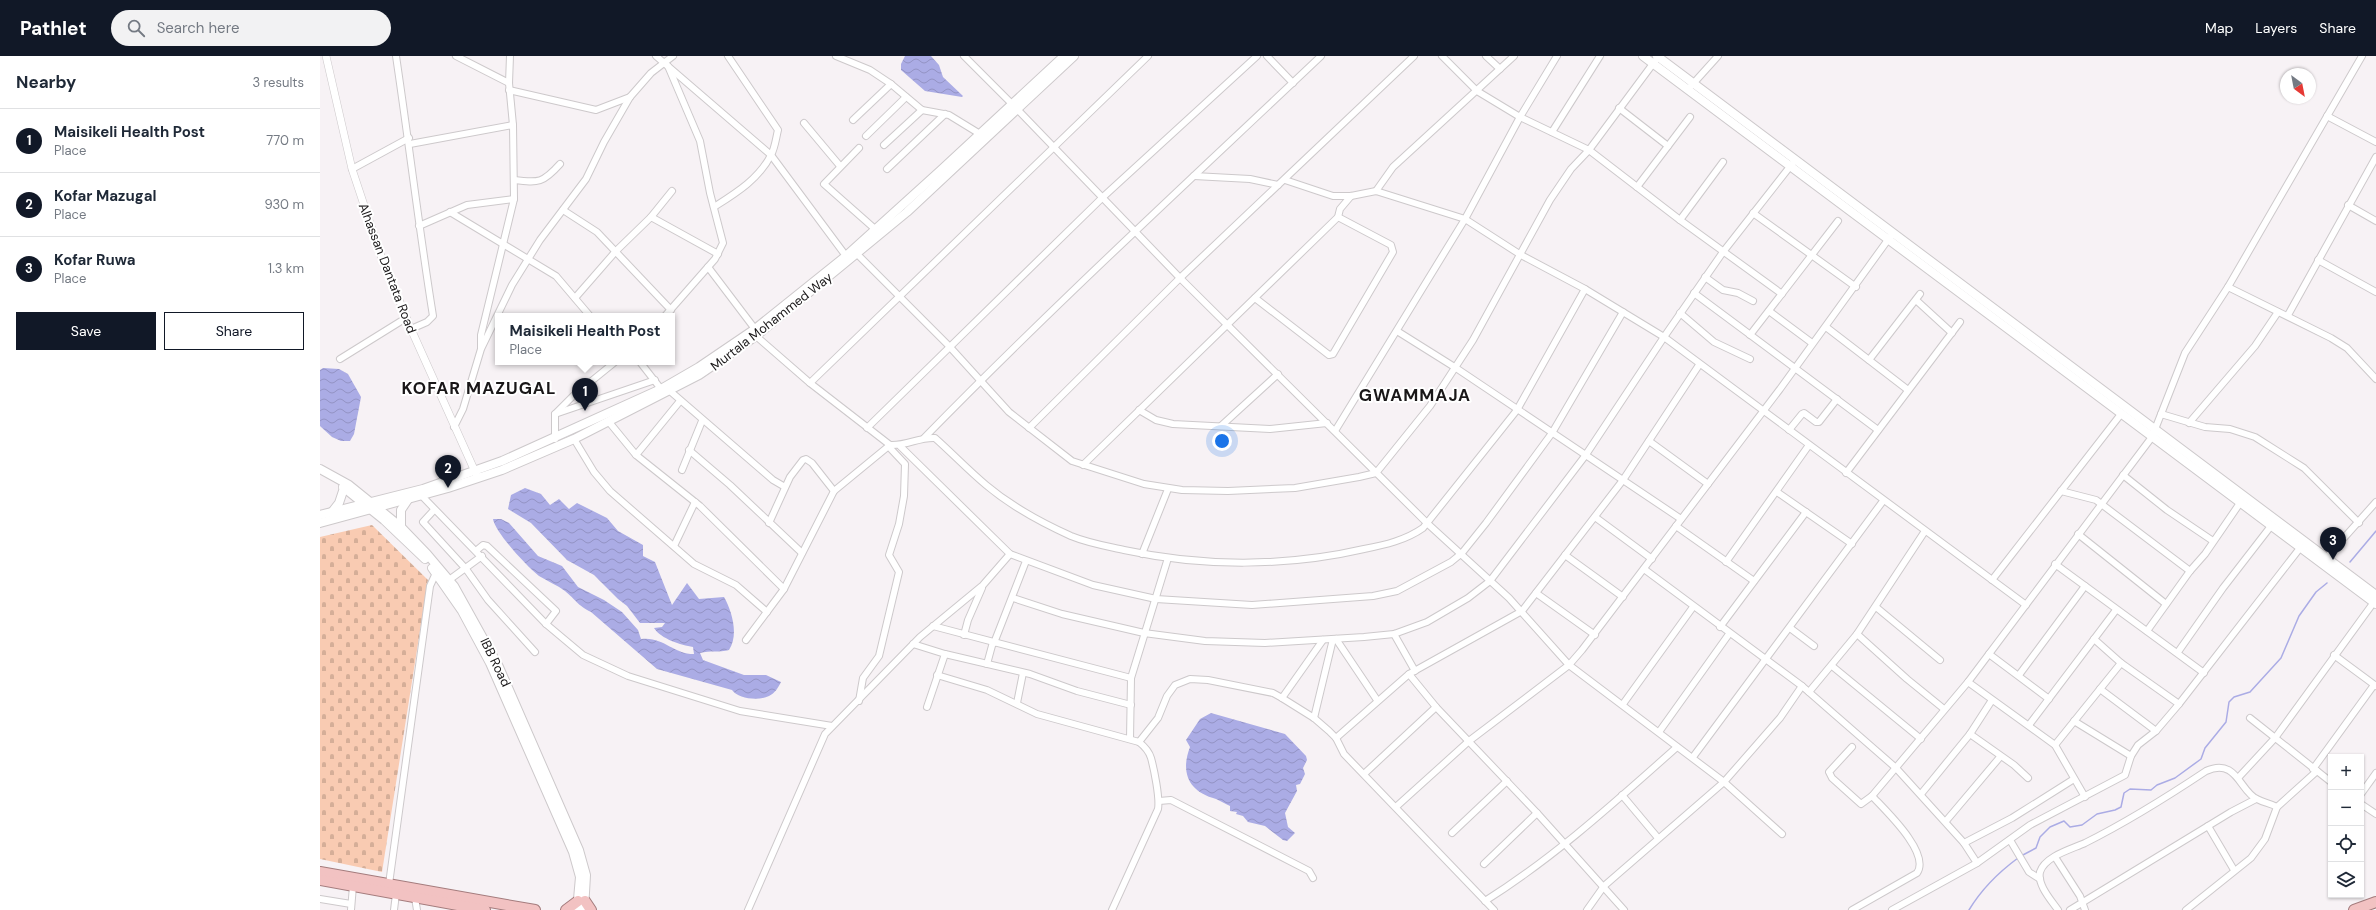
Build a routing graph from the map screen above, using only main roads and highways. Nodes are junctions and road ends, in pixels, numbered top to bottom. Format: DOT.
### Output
graph roads {
  1 [pos="1074,56"];
  2 [pos="1643,56"];
  3 [pos="1061,57"];
  4 [pos="1656,58"];
  5 [pos="1015,107"];
  6 [pos="1793,162"];
  7 [pos="755,332"];
  8 [pos="666,390"];
  9 [pos="2153,434"];
  10 [pos="320,469"];
  11 [pos="320,474"];
  12 [pos="477,475"];
  13 [pos="344,488"];
  14 [pos="409,498"];
  15 [pos="371,506"];
  16 [pos="332,512"];
  17 [pos="320,515"];
  18 [pos="320,523"];
  19 [pos="401,527"];
  20 [pos="2375,600"];
  21 [pos="320,872"];
  22 [pos="320,880"];
  23 [pos="2376,902"];
  24 [pos="581,905"];
  25 [pos="485,910"];
  26 [pos="535,910"];
  27 [pos="566,910"];
  28 [pos="591,910"];
  29 [pos="2354,910"];
  1 -- 5 [label="main road, Murtala Mohammed Way"];
  2 -- 4 [label="main road"];
  3 -- 5 [label="main road, Murtala Mohammed Way"];
  4 -- 6 [label="main road"];
  5 -- 7 [label="main road, Murtala Mohammed Way"];
  5 -- 7 [label="main road, Murtala Mohammed Way"];
  6 -- 9 [label="main road"];
  6 -- 9 [label="main road"];
  7 -- 8 [label="main road, Murtala Mohammed Way"];
  8 -- 12 [label="main road, Murtala Mohammed Way"];
  8 -- 12 [label="main road, Murtala Mohammed Way"];
  9 -- 20 [label="main road"];
  9 -- 20 [label="main road"];
  10 -- 15 [label="main road, IBB Road"];
  11 -- 13 [label="main road, IBB Road"];
  12 -- 14 [label="main road, Murtala Mohammed Way"];
  12 -- 15 [label="main road, Murtala Mohammed Way"];
  13 -- 15 [label="main road, IBB Road"];
  13 -- 16 [label="main road"];
  14 -- 15 [label="main road, Murtala Mohammed Way"];
  14 -- 19 [label="main road"];
  15 -- 16 [label="main road, Murtala Mohammed Way"];
  15 -- 18 [label="main road, Murtala Mohammed Way"];
  15 -- 19 [label="main road, IBB Road"];
  15 -- 24 [label="main road, IBB Road"];
  16 -- 17 [label="main road, Murtala Mohammed Way"];
  19 -- 24 [label="main road, IBB Road"];
  21 -- 26 [label="highway"];
  22 -- 25 [label="highway"];
  23 -- 29 [label="highway"];
  24 -- 27 [label="highway"];
  24 -- 28 [label="highway"];
}
